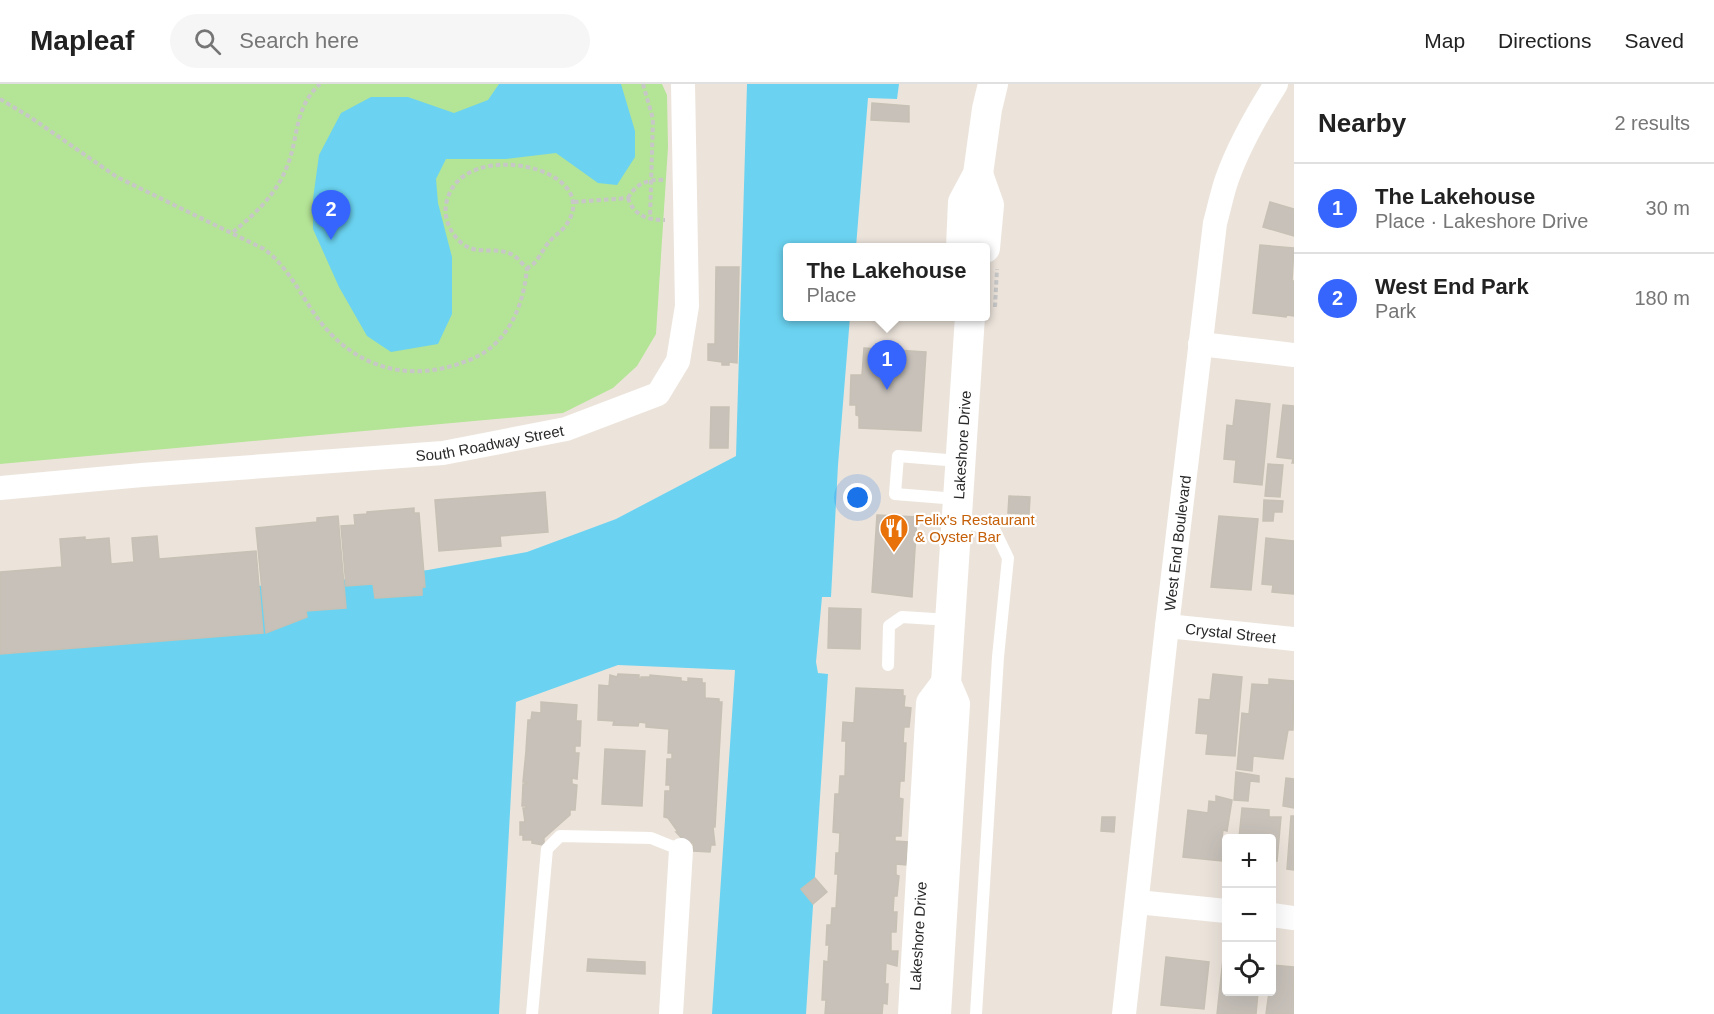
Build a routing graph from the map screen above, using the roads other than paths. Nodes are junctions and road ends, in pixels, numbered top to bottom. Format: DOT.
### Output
graph roads {
  1 [pos="683,84"];
  2 [pos="993,84"];
  3 [pos="1276,84"];
  4 [pos="978,174"];
  5 [pos="961,243"];
  6 [pos="985,243"];
  7 [pos="970,321"];
  8 [pos="1200,344"];
  9 [pos="1294,355"];
  10 [pos="961,461"];
  11 [pos="0,488"];
  12 [pos="957,510"];
  13 [pos="950,620"];
  14 [pos="1167,626"];
  15 [pos="1294,639"];
  16 [pos="888,665"];
  17 [pos="681,850"];
  18 [pos="933,882"];
  19 [pos="1137,902"];
  20 [pos="1222,910"];
  21 [pos="1276,916"];
  22 [pos="1294,918"];
  23 [pos="532,1014"];
  24 [pos="671,1014"];
  25 [pos="913,1014"];
  26 [pos="936,1014"];
  27 [pos="976,1014"];
  28 [pos="1124,1014"];
  1 -- 11 [label="street, South Roadway Street"];
  2 -- 4 [label="street"];
  3 -- 8 [label="street, West End Boulevard"];
  4 -- 5 [label="street"];
  4 -- 6 [label="street"];
  7 -- 10 [label="street, Lakeshore Drive"];
  8 -- 9 [label="street"];
  8 -- 14 [label="street, West End Boulevard"];
  10 -- 12 [label="street, Lakeshore Drive"];
  10 -- 12 [label="lane"];
  12 -- 13 [label="street, Lakeshore Drive"];
  12 -- 27 [label="lane"];
  13 -- 16 [label="lane"];
  13 -- 18 [label="street, Lakeshore Drive"];
  14 -- 15 [label="street, Crystal Street"];
  14 -- 19 [label="street, West End Boulevard"];
  17 -- 23 [label="lane"];
  17 -- 24 [label="street"];
  18 -- 25 [label="street, Lakeshore Drive"];
  18 -- 26 [label="street, Lakeshore Drive"];
  19 -- 20 [label="street"];
  19 -- 28 [label="street, West End Boulevard"];
  21 -- 22 [label="street"];
}
